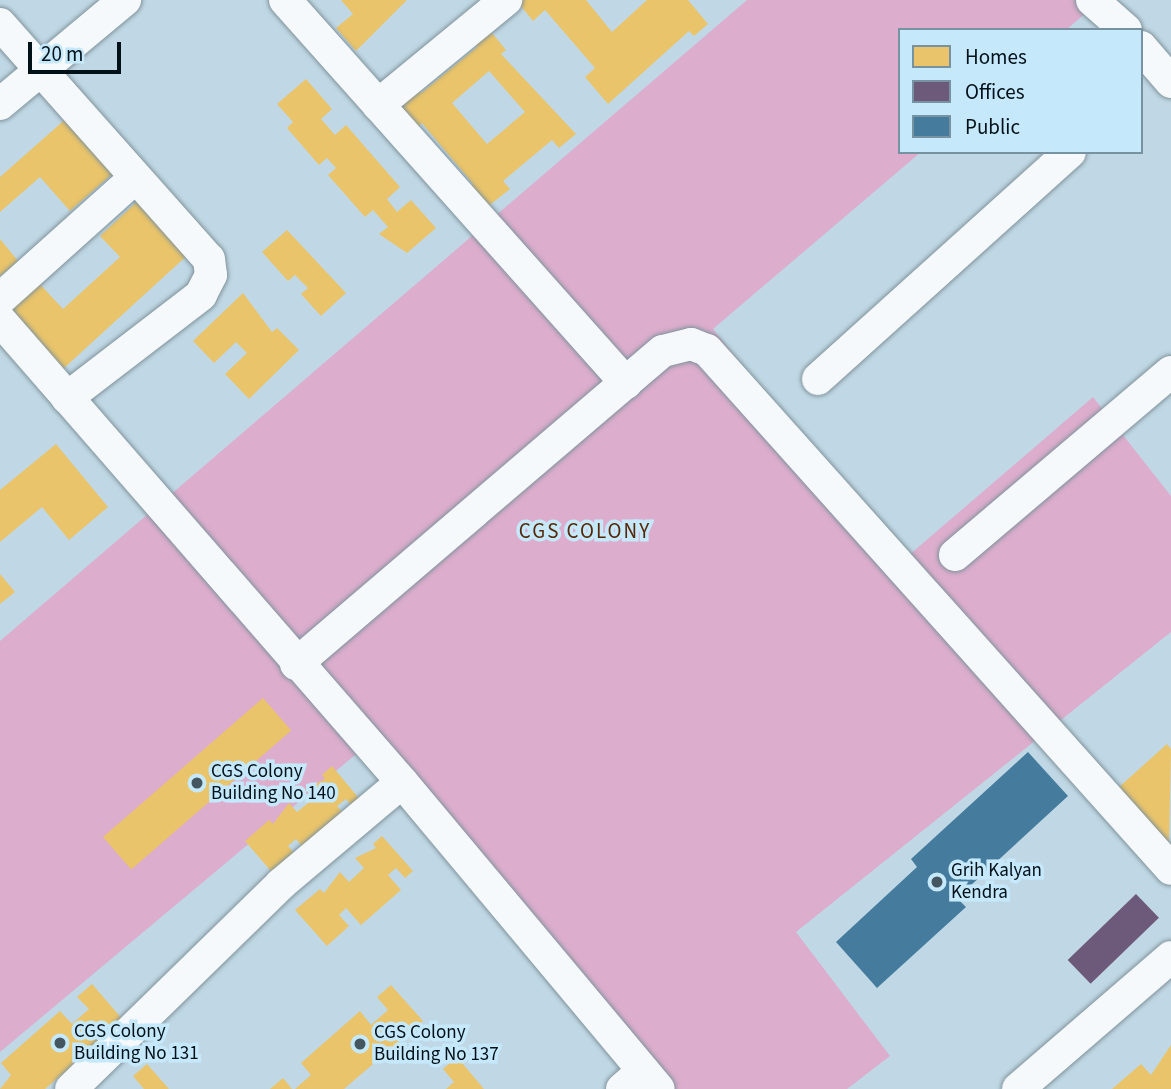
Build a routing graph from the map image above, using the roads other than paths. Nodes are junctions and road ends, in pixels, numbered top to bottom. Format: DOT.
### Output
graph roads {
  1 [pos="125,0"];
  2 [pos="285,0"];
  3 [pos="506,0"];
  4 [pos="1092,0"];
  5 [pos="0,24"];
  6 [pos="1124,28"];
  7 [pos="38,71"];
  8 [pos="0,104"];
  9 [pos="378,105"];
  10 [pos="1068,154"];
  11 [pos="135,178"];
  12 [pos="0,299"];
  13 [pos="0,320"];
  14 [pos="1171,372"];
  15 [pos="818,379"];
  16 [pos="626,383"];
  17 [pos="67,398"];
  18 [pos="955,555"];
  19 [pos="296,664"];
  20 [pos="402,782"];
  21 [pos="1171,869"];
  22 [pos="1171,957"];
  23 [pos="641,1083"];
  24 [pos="71,1089"];
  25 [pos="1018,1089"];
  1 -- 7 [label="street"];
  2 -- 9 [label="street"];
  3 -- 9 [label="street"];
  4 -- 6 [label="street"];
  5 -- 7 [label="street"];
  7 -- 8 [label="street"];
  7 -- 11 [label="street"];
  9 -- 16 [label="street"];
  10 -- 15 [label="street"];
  11 -- 12 [label="street"];
  11 -- 17 [label="street"];
  13 -- 17 [label="street"];
  14 -- 18 [label="street"];
  16 -- 19 [label="street"];
  16 -- 21 [label="street"];
  17 -- 19 [label="street"];
  19 -- 20 [label="street"];
  20 -- 23 [label="street"];
  20 -- 24 [label="street"];
  22 -- 25 [label="street"];
}
